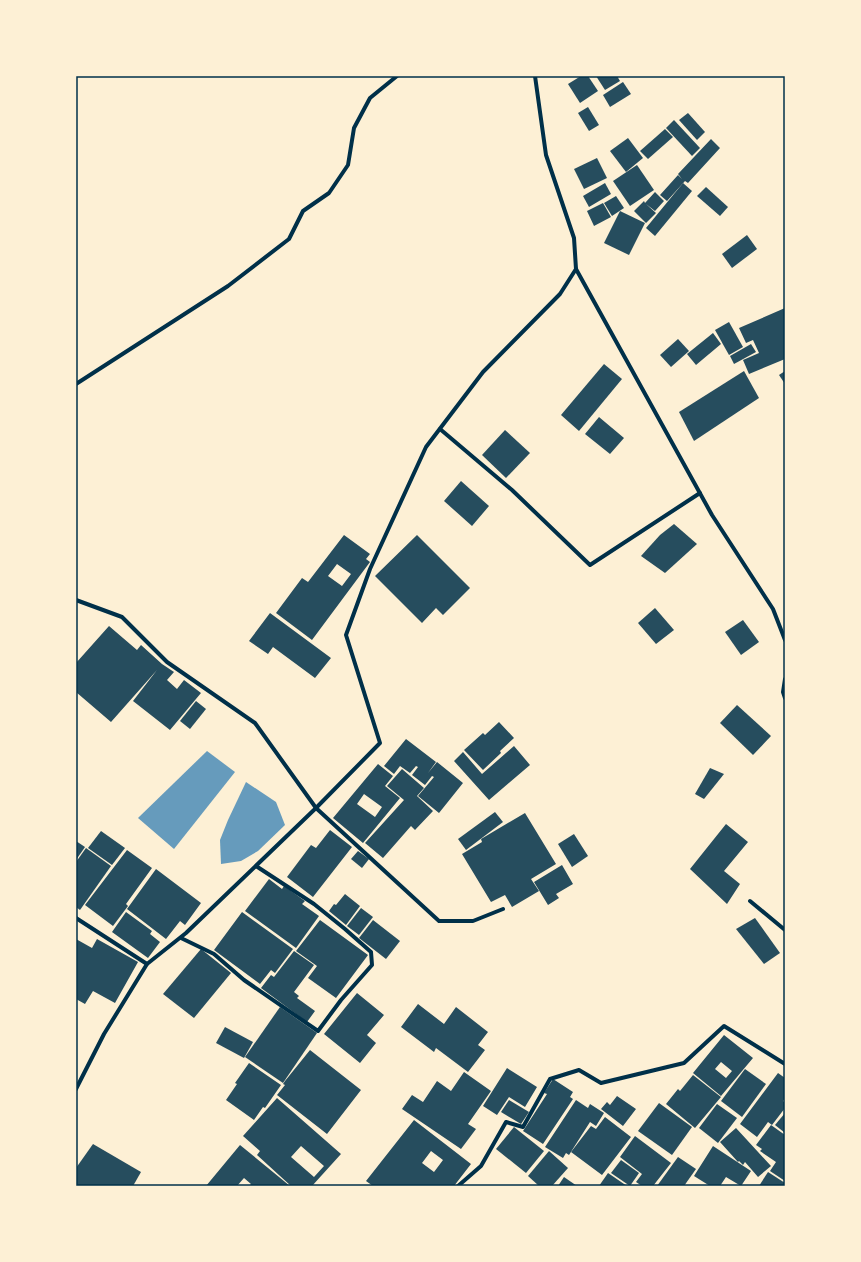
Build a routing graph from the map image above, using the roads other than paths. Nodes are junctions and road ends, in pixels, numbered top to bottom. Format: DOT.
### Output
graph roads {
  1 [pos="397,76"];
  2 [pos="535,76"];
  3 [pos="576,269"];
  4 [pos="76,384"];
  5 [pos="440,428"];
  6 [pos="700,493"];
  7 [pos="76,600"];
  8 [pos="785,640"];
  9 [pos="785,679"];
  10 [pos="785,698"];
  11 [pos="316,808"];
  12 [pos="256,866"];
  13 [pos="750,901"];
  14 [pos="503,909"];
  15 [pos="76,918"];
  16 [pos="785,930"];
  17 [pos="181,938"];
  18 [pos="147,964"];
  19 [pos="785,1064"];
  20 [pos="76,1089"];
  21 [pos="458,1186"];
  1 -- 4 [label="street"];
  2 -- 3 [label="street"];
  3 -- 5 [label="street"];
  3 -- 6 [label="street"];
  5 -- 6 [label="street"];
  5 -- 11 [label="street"];
  6 -- 8 [label="street"];
  7 -- 11 [label="street"];
  9 -- 10 [label="street"];
  11 -- 12 [label="street"];
  11 -- 14 [label="street"];
  12 -- 17 [label="street"];
  12 -- 17 [label="street"];
  13 -- 16 [label="street"];
  15 -- 18 [label="street"];
  17 -- 18 [label="street"];
  18 -- 20 [label="street"];
  19 -- 21 [label="street"];
}
